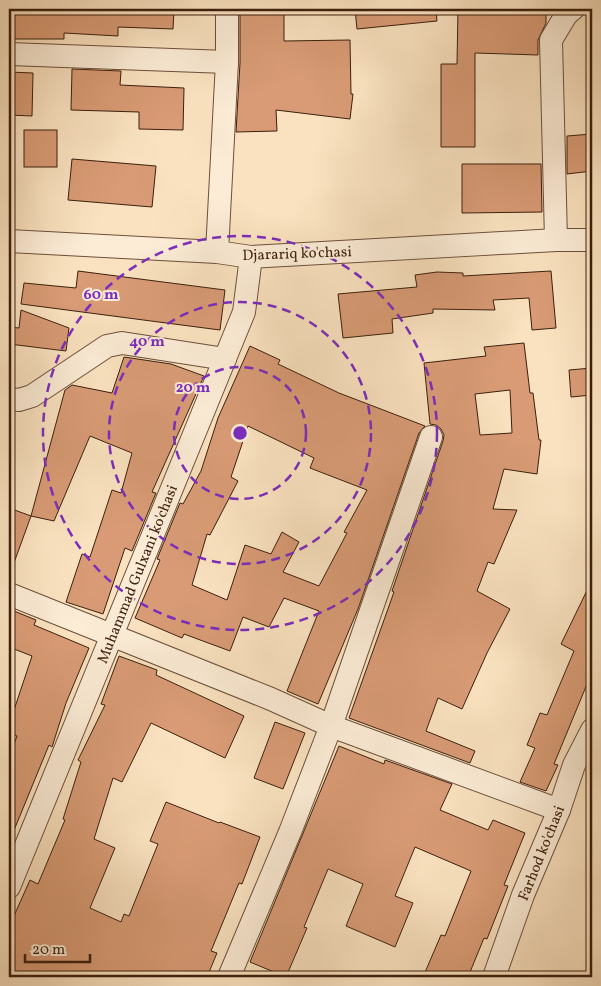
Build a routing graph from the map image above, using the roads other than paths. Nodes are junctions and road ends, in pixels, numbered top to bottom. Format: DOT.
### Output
graph roads {
  1 [pos="227,9"];
  2 [pos="573,9"];
  3 [pos="9,54"];
  4 [pos="227,62"];
  5 [pos="556,240"];
  6 [pos="592,240"];
  7 [pos="9,242"];
  8 [pos="217,252"];
  9 [pos="251,257"];
  10 [pos="225,359"];
  11 [pos="9,399"];
  12 [pos="431,437"];
  13 [pos="9,594"];
  14 [pos="112,635"];
  15 [pos="331,726"];
  16 [pos="592,730"];
  17 [pos="559,810"];
  18 [pos="9,887"];
  19 [pos="229,977"];
  20 [pos="494,977"];
  1 -- 4 [label="street"];
  2 -- 5 [label="street"];
  3 -- 4 [label="street"];
  4 -- 8 [label="street"];
  5 -- 6 [label="street, Djarariq ko'chasi"];
  5 -- 9 [label="street, Djarariq ko'chasi"];
  7 -- 8 [label="street, Djarariq ko'chasi"];
  8 -- 9 [label="street, Djarariq ko'chasi"];
  9 -- 10 [label="street, Muhammad Gulxani ko'chasi"];
  10 -- 11 [label="street"];
  10 -- 14 [label="street, Muhammad Gulxani ko'chasi"];
  12 -- 15 [label="street"];
  13 -- 14 [label="street"];
  14 -- 15 [label="street"];
  14 -- 18 [label="street, Muhammad Gulxani ko'chasi"];
  15 -- 17 [label="street"];
  15 -- 19 [label="street"];
  16 -- 17 [label="street, Farhod ko'chasi"];
  17 -- 20 [label="street, Farhod ko'chasi"];
}
